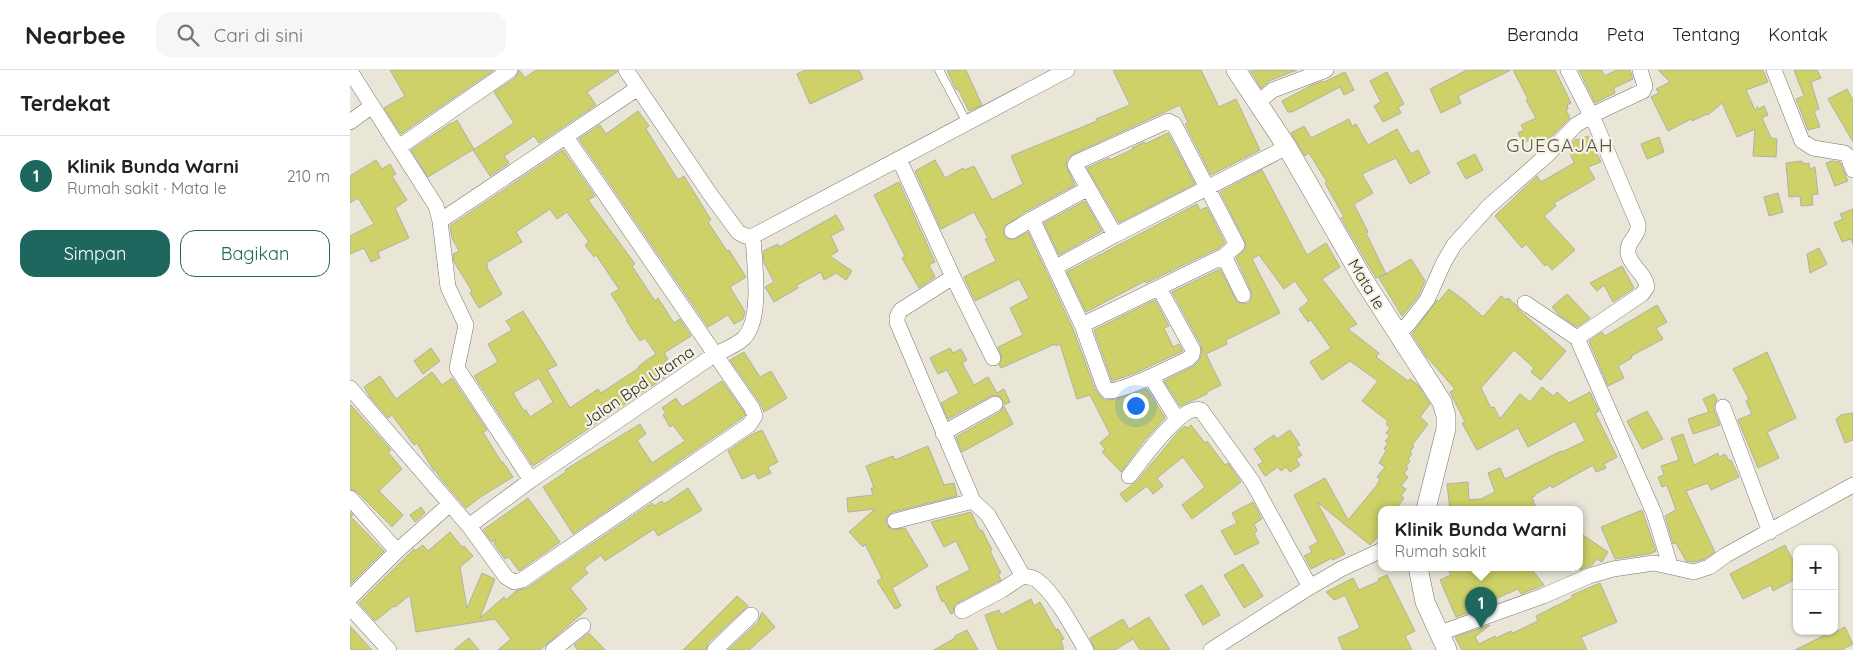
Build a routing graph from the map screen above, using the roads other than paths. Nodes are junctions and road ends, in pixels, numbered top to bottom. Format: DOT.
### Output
graph roads {
  1 [pos="510,70"];
  2 [pos="626,70"];
  3 [pos="939,70"];
  4 [pos="1067,70"];
  5 [pos="1236,70"];
  6 [pos="1326,70"];
  7 [pos="1568,70"];
  8 [pos="1640,70"];
  9 [pos="1774,70"];
  10 [pos="354,72"];
  11 [pos="638,88"];
  12 [pos="1258,102"];
  13 [pos="372,106"];
  14 [pos="1592,115"];
  15 [pos="350,122"];
  16 [pos="967,123"];
  17 [pos="566,138"];
  18 [pos="399,147"];
  19 [pos="1287,147"];
  20 [pos="900,159"];
  21 [pos="1853,170"];
  22 [pos="1207,188"];
  23 [pos="1087,189"];
  24 [pos="1032,219"];
  25 [pos="440,221"];
  26 [pos="1012,231"];
  27 [pos="1114,235"];
  28 [pos="753,236"];
  29 [pos="1224,256"];
  30 [pos="1056,267"];
  31 [pos="953,277"];
  32 [pos="1159,288"];
  33 [pos="1243,295"];
  34 [pos="1525,303"];
  35 [pos="1082,325"];
  36 [pos="1398,334"];
  37 [pos="1577,338"];
  38 [pos="714,355"];
  39 [pos="993,358"];
  40 [pos="1151,377"];
  41 [pos="350,388"];
  42 [pos="994,404"];
  43 [pos="1723,407"];
  44 [pos="1177,419"];
  45 [pos="943,433"];
  46 [pos="1129,476"];
  47 [pos="531,480"];
  48 [pos="1853,486"];
  49 [pos="350,498"];
  50 [pos="973,501"];
  51 [pos="450,504"];
  52 [pos="1427,506"];
  53 [pos="895,521"];
  54 [pos="469,526"];
  55 [pos="1770,532"];
  56 [pos="396,551"];
  57 [pos="1378,552"];
  58 [pos="1670,565"];
  59 [pos="1419,571"];
  60 [pos="1023,576"];
  61 [pos="1310,587"];
  62 [pos="350,598"];
  63 [pos="350,607"];
  64 [pos="962,611"];
  65 [pos="751,615"];
  66 [pos="583,626"];
  67 [pos="1440,633"];
  68 [pos="389,650"];
  69 [pos="553,650"];
  70 [pos="715,650"];
  71 [pos="1086,650"];
  72 [pos="1211,650"];
  73 [pos="1448,650"];
  1 -- 18 [label="street"];
  2 -- 11 [label="street"];
  3 -- 16 [label="lane"];
  4 -- 16 [label="street"];
  5 -- 12 [label="street, Mata Ie"];
  6 -- 12 [label="street"];
  7 -- 14 [label="street"];
  8 -- 14 [label="street"];
  9 -- 21 [label="street"];
  10 -- 13 [label="street"];
  11 -- 17 [label="street"];
  11 -- 28 [label="street"];
  12 -- 19 [label="street, Mata Ie"];
  13 -- 15 [label="street"];
  13 -- 18 [label="street"];
  14 -- 36 [label="street"];
  14 -- 37 [label="street"];
  16 -- 20 [label="street"];
  17 -- 25 [label="street"];
  17 -- 38 [label="street"];
  18 -- 25 [label="street"];
  19 -- 22 [label="street"];
  19 -- 36 [label="street, Mata Ie"];
  20 -- 28 [label="street"];
  20 -- 31 [label="street"];
  22 -- 23 [label="street"];
  22 -- 27 [label="street"];
  22 -- 29 [label="street"];
  23 -- 24 [label="street"];
  23 -- 27 [label="street"];
  24 -- 26 [label="street"];
  24 -- 30 [label="street"];
  25 -- 47 [label="street"];
  27 -- 30 [label="street"];
  28 -- 38 [label="street, Jalan Bpd Utama"];
  29 -- 32 [label="street"];
  29 -- 33 [label="street"];
  30 -- 35 [label="street"];
  31 -- 39 [label="street"];
  31 -- 45 [label="street"];
  32 -- 35 [label="street"];
  32 -- 40 [label="street"];
  34 -- 37 [label="street"];
  35 -- 40 [label="street"];
  36 -- 52 [label="street, Mata Ie"];
  37 -- 58 [label="street"];
  38 -- 47 [label="street, Jalan Bpd Utama"];
  38 -- 54 [label="street"];
  40 -- 44 [label="street"];
  41 -- 51 [label="street"];
  42 -- 45 [label="street"];
  43 -- 55 [label="street"];
  44 -- 46 [label="street"];
  44 -- 61 [label="street"];
  45 -- 50 [label="street"];
  47 -- 54 [label="street, Jalan Bpd Utama"];
  48 -- 55 [label="street"];
  49 -- 56 [label="street"];
  50 -- 53 [label="street"];
  50 -- 60 [label="street"];
  51 -- 54 [label="street"];
  51 -- 56 [label="street"];
  55 -- 58 [label="street"];
  56 -- 62 [label="street"];
  57 -- 61 [label="street"];
  58 -- 67 [label="street"];
  59 -- 67 [label="street"];
  60 -- 64 [label="street"];
  60 -- 71 [label="street"];
  61 -- 72 [label="street"];
  63 -- 68 [label="street"];
  65 -- 70 [label="street"];
  66 -- 69 [label="street"];
  67 -- 73 [label="street"];
}
